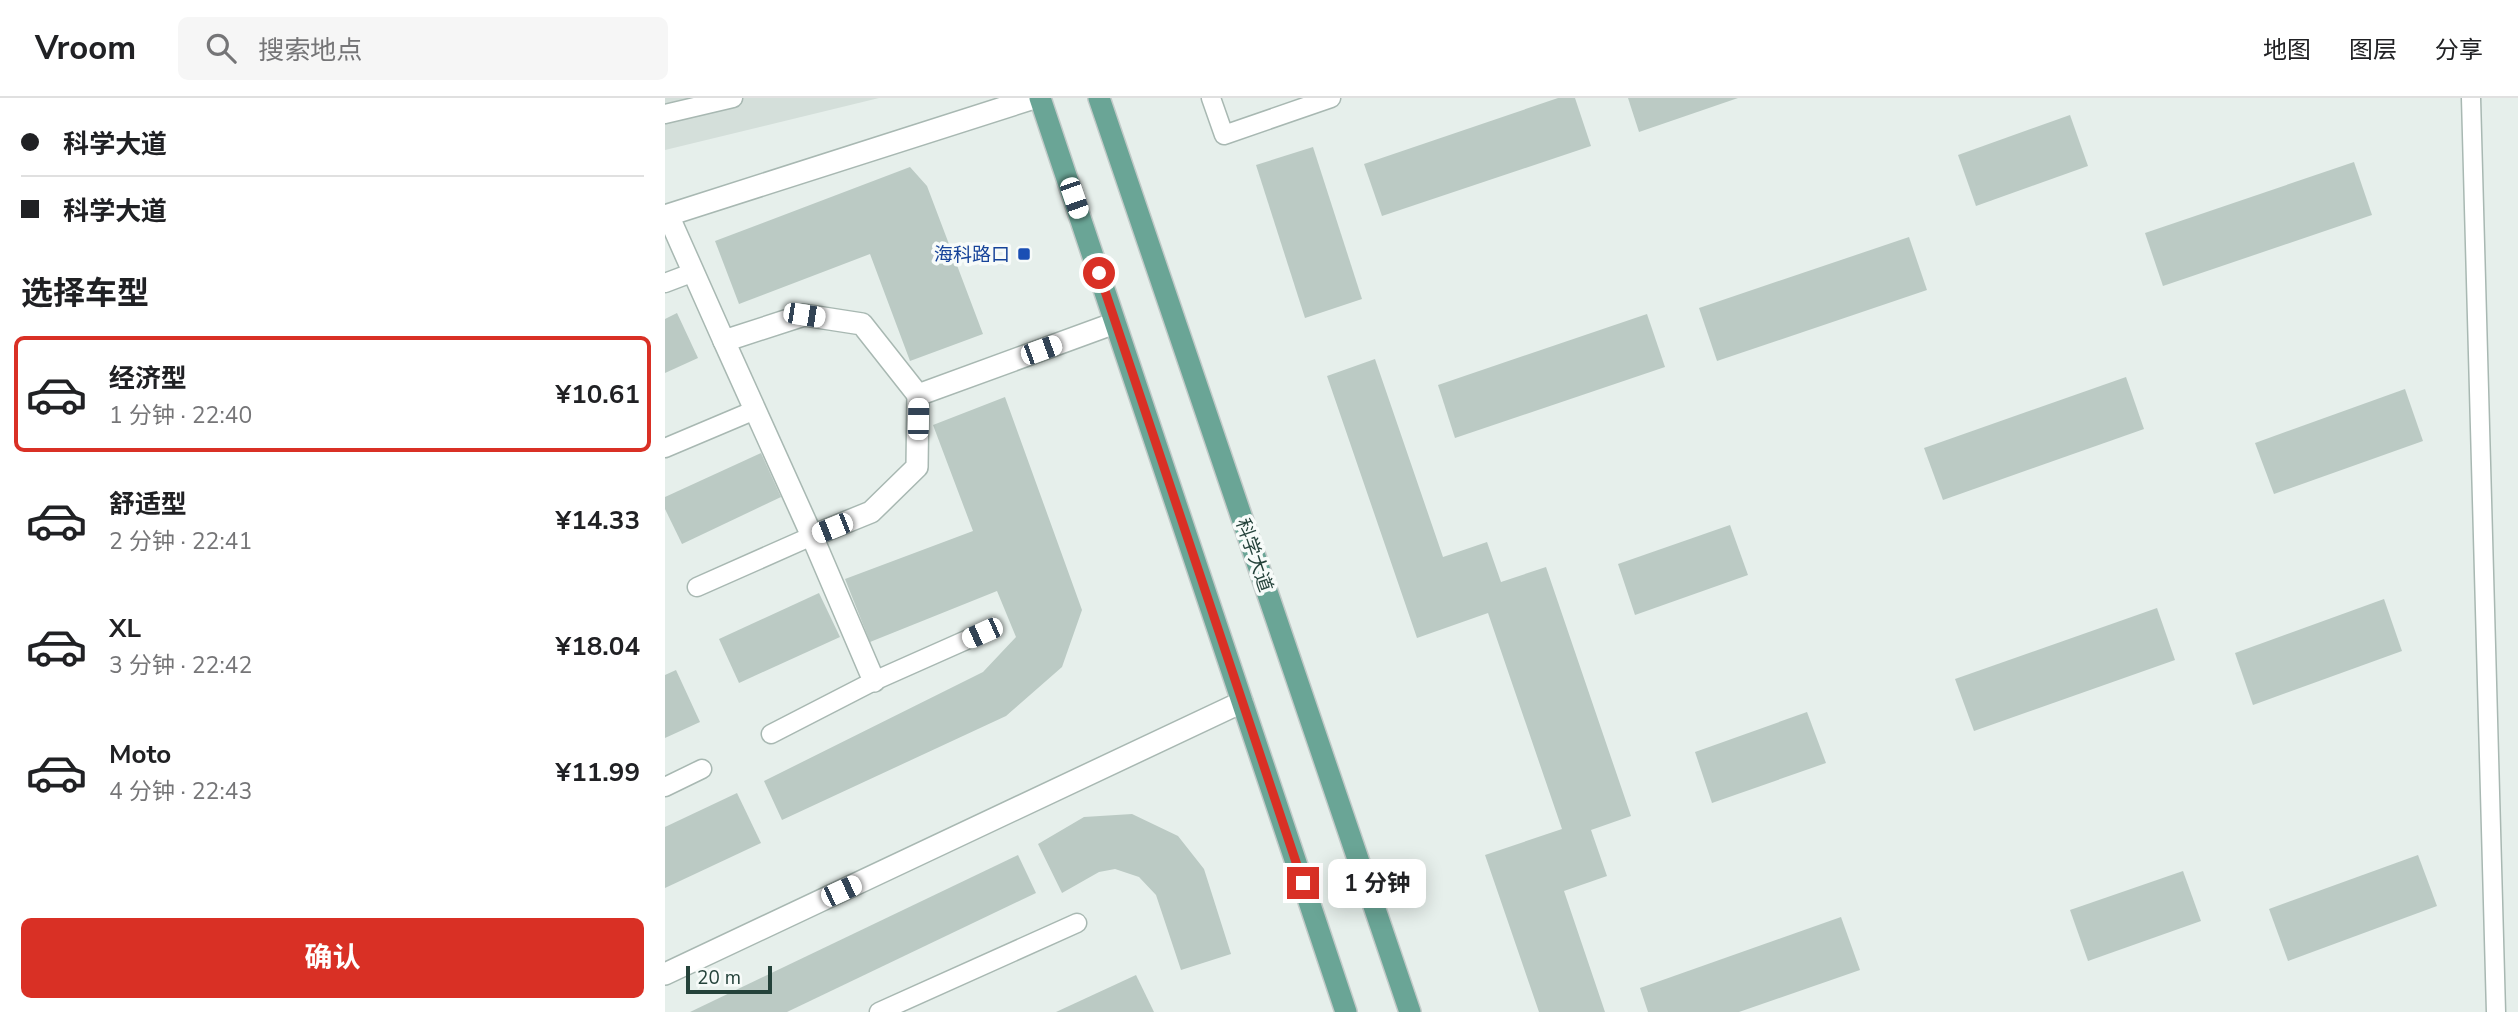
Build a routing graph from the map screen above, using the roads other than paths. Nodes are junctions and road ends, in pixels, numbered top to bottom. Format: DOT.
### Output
graph roads {
  1 [pos="733,98"];
  2 [pos="1034,98"];
  3 [pos="1040,98"];
  4 [pos="1099,98"];
  5 [pos="1211,98"];
  6 [pos="1331,98"];
  7 [pos="2470,98"];
  8 [pos="665,114"];
  9 [pos="694,272"];
  10 [pos="665,283"];
  11 [pos="1115,323"];
  12 [pos="724,341"];
  13 [pos="918,395"];
  14 [pos="755,410"];
  15 [pos="665,448"];
  16 [pos="812,536"];
  17 [pos="697,587"];
  18 [pos="982,633"];
  19 [pos="874,681"];
  20 [pos="1242,702"];
  21 [pos="771,734"];
  22 [pos="702,769"];
  23 [pos="665,787"];
  24 [pos="1077,923"];
  25 [pos="665,974"];
  26 [pos="879,1012"];
  27 [pos="1346,1012"];
  28 [pos="1411,1012"];
  29 [pos="2496,1012"];
  1 -- 8 [label="lane"];
  2 -- 9 [label="street"];
  3 -- 11 [label="main road"];
  4 -- 28 [label="main road, 科学大道"];
  5 -- 6 [label="lane"];
  7 -- 29 [label="lane"];
  9 -- 10 [label="lane"];
  9 -- 12 [label="street"];
  11 -- 13 [label="street"];
  11 -- 20 [label="main road"];
  12 -- 13 [label="street"];
  12 -- 14 [label="street"];
  13 -- 16 [label="street"];
  14 -- 15 [label="lane"];
  14 -- 16 [label="street"];
  16 -- 17 [label="lane"];
  16 -- 19 [label="street"];
  18 -- 19 [label="lane"];
  19 -- 21 [label="lane"];
  20 -- 25 [label="street"];
  20 -- 27 [label="main road"];
  22 -- 23 [label="lane"];
  24 -- 26 [label="lane"];
}
